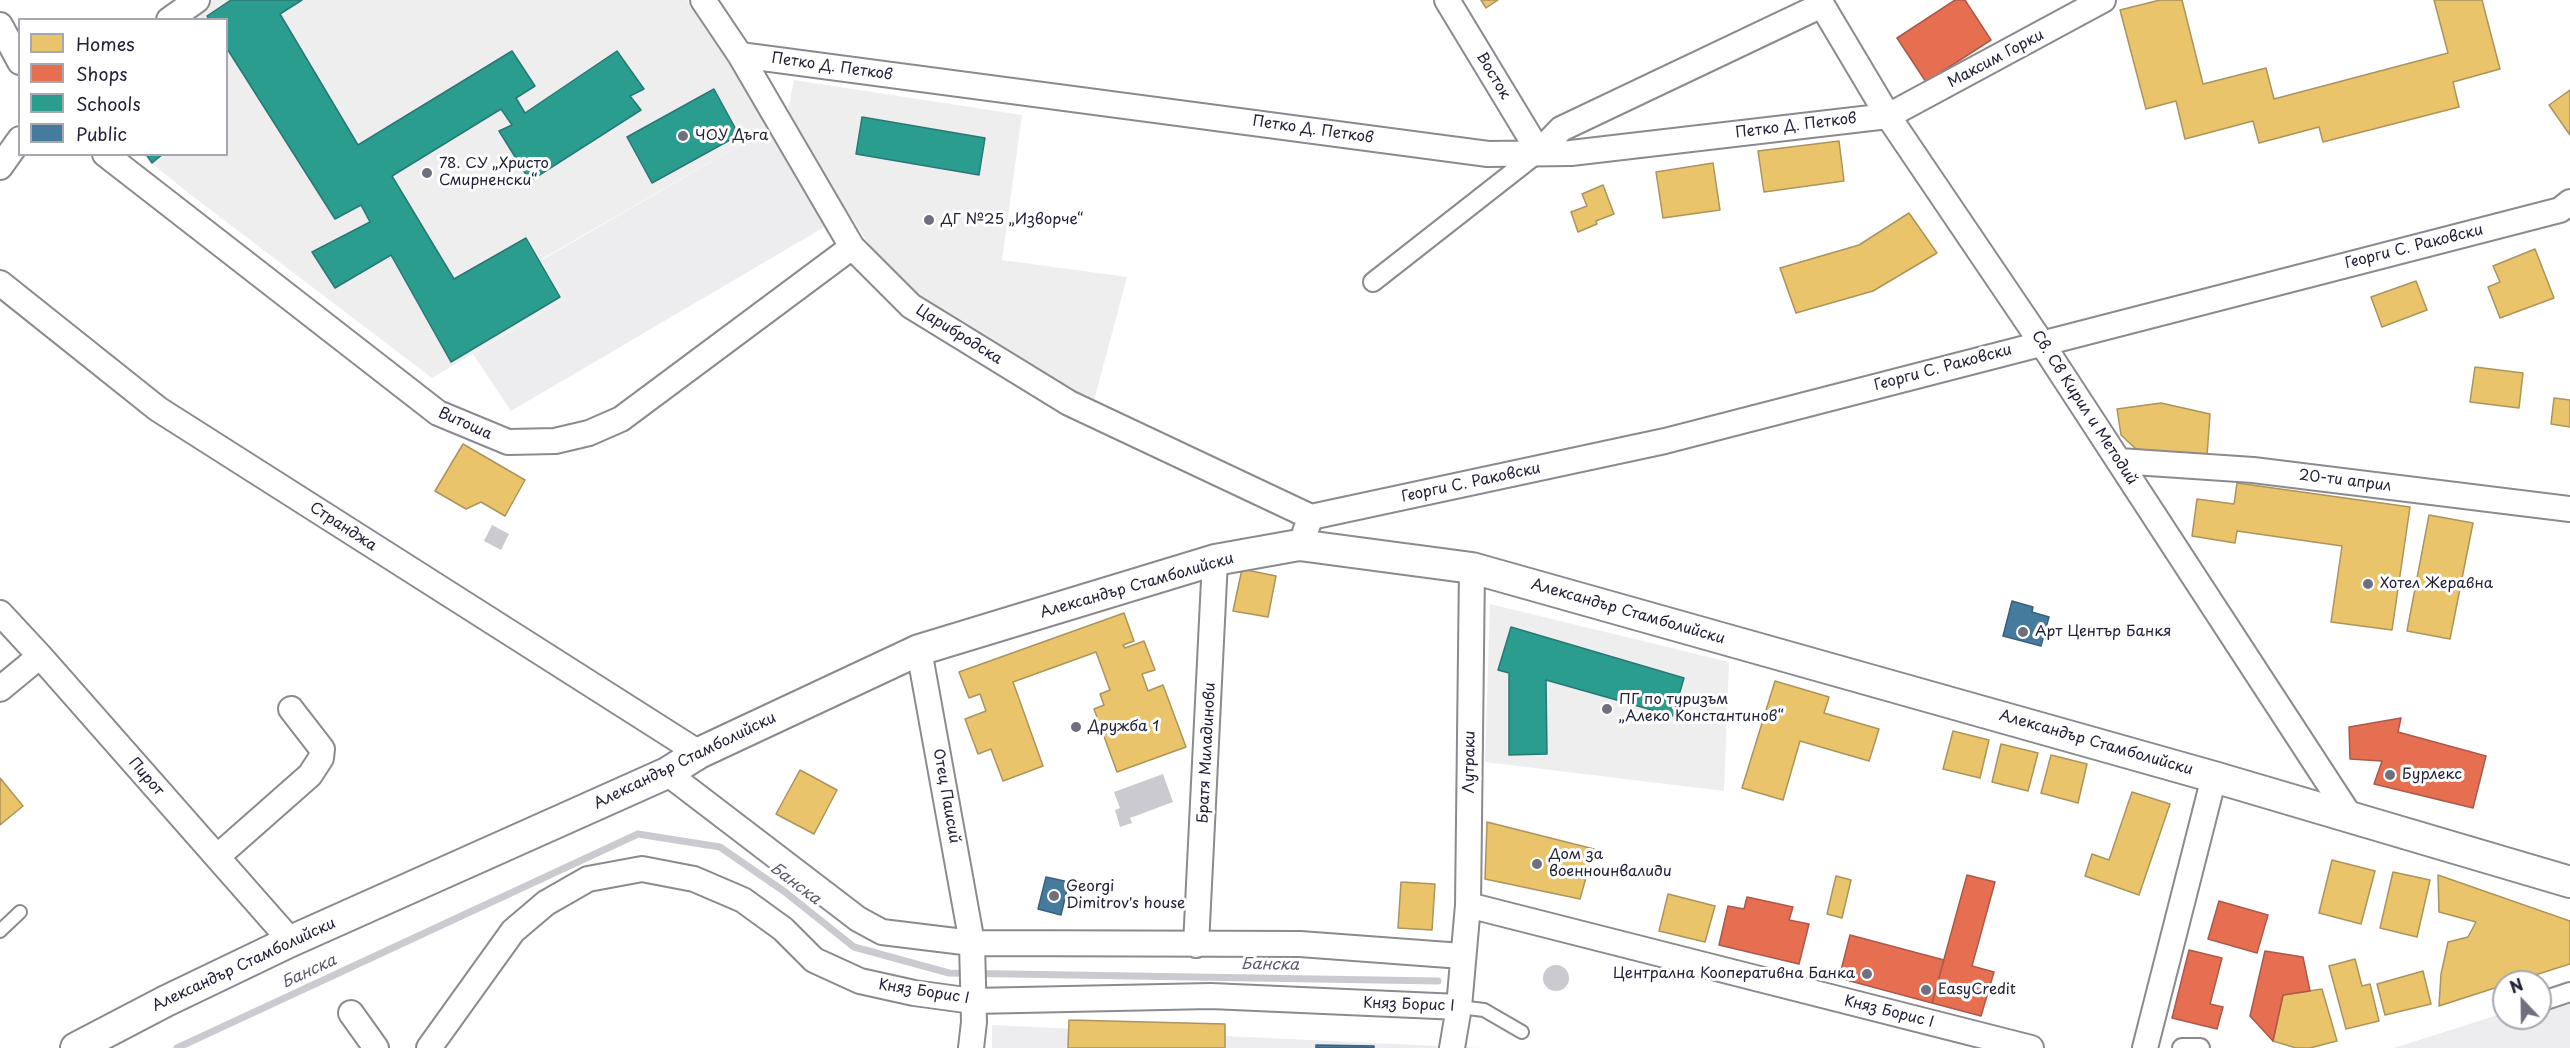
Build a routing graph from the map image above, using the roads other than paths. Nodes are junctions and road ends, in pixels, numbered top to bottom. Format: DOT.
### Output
graph roads {
  1 [pos="197,0"];
  2 [pos="1447,0"];
  3 [pos="2103,0"];
  4 [pos="708,2"];
  5 [pos="1820,3"];
  6 [pos="172,18"];
  7 [pos="0,25"];
  8 [pos="740,55"];
  9 [pos="18,59"];
  10 [pos="1888,116"];
  11 [pos="18,142"];
  12 [pos="1539,152"];
  13 [pos="108,156"];
  14 [pos="0,167"];
  15 [pos="2566,208"];
  16 [pos="852,247"];
  17 [pos="1373,282"];
  18 [pos="0,283"];
  19 [pos="2042,342"];
  20 [pos="2119,461"];
  21 [pos="2570,509"];
  22 [pos="1311,517"];
  23 [pos="1299,546"];
  24 [pos="1215,560"];
  25 [pos="1472,568"];
  26 [pos="0,613"];
  27 [pos="919,650"];
  28 [pos="40,656"];
  29 [pos="0,689"];
  30 [pos="291,709"];
  31 [pos="699,753"];
  32 [pos="667,773"];
  33 [pos="2214,777"];
  34 [pos="2350,816"];
  35 [pos="217,857"];
  36 [pos="2570,882"];
  37 [pos="1468,905"];
  38 [pos="20,912"];
  39 [pos="0,931"];
  40 [pos="291,941"];
  41 [pos="1196,945"];
  42 [pos="972,952"];
  43 [pos="1462,956"];
  44 [pos="2570,992"];
  45 [pos="973,997"];
  46 [pos="2552,998"];
  47 [pos="1459,1007"];
  48 [pos="351,1013"];
  49 [pos="1522,1032"];
  50 [pos="76,1048"];
  51 [pos="376,1048"];
  52 [pos="429,1048"];
  53 [pos="971,1048"];
  54 [pos="1452,1048"];
  55 [pos="2031,1048"];
  56 [pos="2145,1048"];
  57 [pos="2182,1048"];
  58 [pos="2200,1048"];
  1 -- 6 [label="street"];
  2 -- 12 [label="street, Восток"];
  3 -- 10 [label="street, Максим Горки"];
  4 -- 8 [label="street, Царибродска"];
  5 -- 10 [label="street, Св. Св Кирил и Методий"];
  5 -- 12 [label="street"];
  7 -- 9 [label="street"];
  8 -- 12 [label="street, Петко Д. Петков"];
  8 -- 16 [label="street, Царибродска"];
  10 -- 12 [label="street, Петко Д. Петков"];
  10 -- 19 [label="street, Св. Св Кирил и Методий"];
  11 -- 14 [label="street"];
  12 -- 17 [label="street"];
  13 -- 16 [label="street, Витоша"];
  15 -- 19 [label="street, Георги С. Раковски"];
  16 -- 22 [label="street, Царибродска"];
  18 -- 31 [label="street, Странджа"];
  19 -- 20 [label="street, Св. Св Кирил и Методий"];
  19 -- 22 [label="street, Георги С. Раковски"];
  20 -- 21 [label="street, 20-ти април"];
  20 -- 34 [label="street, Св. Св Кирил и Методий"];
  22 -- 23 [label="street"];
  23 -- 24 [label="street, Александър Стамболийски"];
  23 -- 25 [label="street, Александър Стамболийски"];
  24 -- 27 [label="street, Александър Стамболийски"];
  24 -- 41 [label="street, Братя Миладинови"];
  25 -- 33 [label="street, Александър Стамболийски"];
  25 -- 37 [label="street, Лутраки"];
  26 -- 28 [label="street, Пирот"];
  27 -- 31 [label="street, Александър Стамболийски"];
  27 -- 42 [label="street, Отец Паисий"];
  28 -- 29 [label="street"];
  28 -- 35 [label="street, Пирот"];
  30 -- 35 [label="street"];
  31 -- 32 [label="street, Александър Стамболийски"];
  32 -- 40 [label="street, Александър Стамболийски"];
  32 -- 42 [label="street"];
  33 -- 34 [label="street, Александър Стамболийски"];
  33 -- 56 [label="street"];
  34 -- 36 [label="street, Александър Стамболийски"];
  35 -- 40 [label="street, Пирот"];
  37 -- 43 [label="street, Лутраки"];
  37 -- 55 [label="street, Княз Борис I"];
  38 -- 39 [label="lane"];
  40 -- 50 [label="street, Александър Стамболийски"];
  41 -- 42 [label="street"];
  41 -- 43 [label="street"];
  42 -- 45 [label="street, Отец Паисий"];
  43 -- 47 [label="street, Лутраки"];
  44 -- 46 [label="street"];
  45 -- 47 [label="street, Княз Борис I"];
  45 -- 52 [label="street, Княз Борис I"];
  45 -- 53 [label="street"];
  47 -- 49 [label="lane, Княз Борис I"];
  47 -- 54 [label="street, Лутраки"];
  48 -- 51 [label="street"];
  57 -- 58 [label="street"];
}
